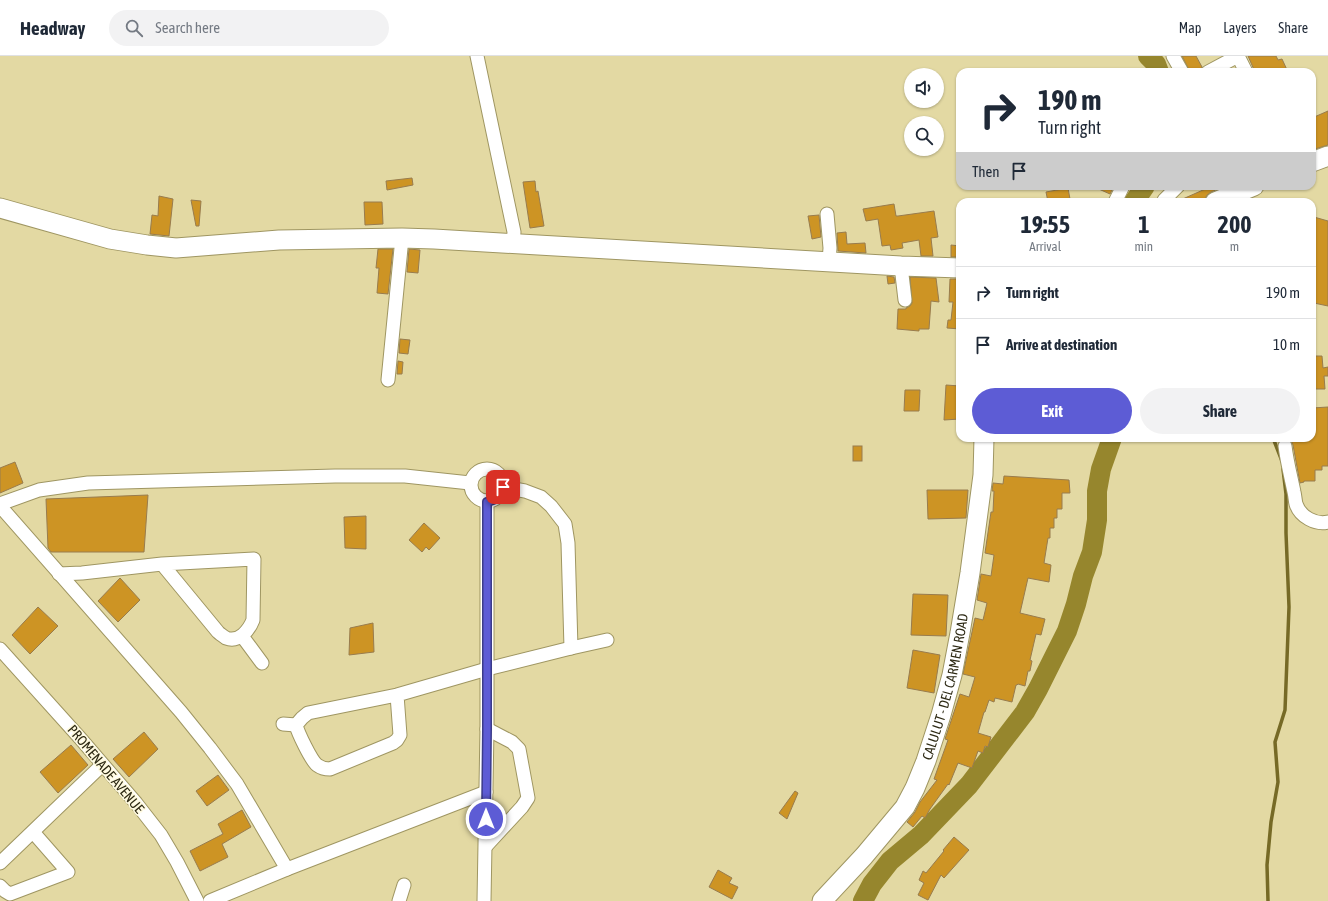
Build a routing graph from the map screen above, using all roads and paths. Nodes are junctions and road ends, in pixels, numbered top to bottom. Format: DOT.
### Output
graph roads {
  1 [pos="477,56"];
  2 [pos="1173,56"];
  3 [pos="1238,56"];
  4 [pos="1180,68"];
  5 [pos="1216,68"];
  6 [pos="1244,68"];
  7 [pos="1328,156"];
  8 [pos="1316,160"];
  9 [pos="1174,190"];
  10 [pos="1244,190"];
  11 [pos="1166,198"];
  12 [pos="1225,198"];
  13 [pos="0,208"];
  14 [pos="827,214"];
  15 [pos="402,238"];
  16 [pos="513,244"];
  17 [pos="829,262"];
  18 [pos="901,266"];
  19 [pos="956,268"];
  20 [pos="905,300"];
  21 [pos="388,380"];
  22 [pos="984,442"];
  23 [pos="1285,446"];
  24 [pos="470,482"];
  25 [pos="503,487"];
  26 [pos="487,502"];
  27 [pos="0,505"];
  28 [pos="1328,522"];
  29 [pos="162,564"];
  30 [pos="59,574"];
  31 [pos="242,636"];
  32 [pos="607,640"];
  33 [pos="571,648"];
  34 [pos="0,649"];
  35 [pos="262,663"];
  36 [pos="487,669"];
  37 [pos="397,695"];
  38 [pos="487,729"];
  39 [pos="102,765"];
  40 [pos="486,792"];
  41 [pos="33,832"];
  42 [pos="486,846"];
  43 [pos="0,863"];
  44 [pos="287,869"];
  45 [pos="404,885"];
  46 [pos="0,886"];
  47 [pos="197,901"];
  48 [pos="210,901"];
  49 [pos="399,901"];
  50 [pos="484,901"];
  51 [pos="822,901"];
  1 -- 16 [label="street"];
  2 -- 4 [label="street"];
  3 -- 5 [label="street"];
  3 -- 6 [label="street"];
  7 -- 8 [label="main road"];
  9 -- 11 [label="street"];
  10 -- 12 [label="main road"];
  13 -- 15 [label="main road"];
  14 -- 17 [label="street"];
  15 -- 16 [label="main road"];
  15 -- 21 [label="street"];
  16 -- 17 [label="main road"];
  17 -- 18 [label="main road"];
  18 -- 19 [label="main road"];
  18 -- 20 [label="street"];
  22 -- 51 [label="main road, CALULUT - DEL CARMEN ROAD"];
  23 -- 28 [label="street"];
  24 -- 25 [label="street"];
  24 -- 26 [label="street"];
  24 -- 27 [label="street"];
  25 -- 26 [label="street"];
  25 -- 33 [label="street"];
  26 -- 36 [label="street"];
  27 -- 30 [label="street"];
  29 -- 30 [label="street"];
  29 -- 31 [label="street"];
  29 -- 31 [label="street"];
  30 -- 44 [label="street"];
  31 -- 35 [label="street"];
  32 -- 33 [label="street"];
  33 -- 36 [label="street"];
  34 -- 39 [label="street, PROMENADE AVENUE"];
  36 -- 37 [label="street"];
  36 -- 38 [label="street"];
  37 -- 37 [label="street"];
  38 -- 40 [label="street"];
  38 -- 42 [label="street"];
  39 -- 41 [label="street"];
  39 -- 47 [label="street, PROMENADE AVENUE"];
  40 -- 42 [label="street"];
  40 -- 44 [label="street"];
  41 -- 43 [label="street"];
  41 -- 46 [label="street"];
  42 -- 50 [label="street"];
  44 -- 48 [label="street"];
  45 -- 49 [label="street"];
}
